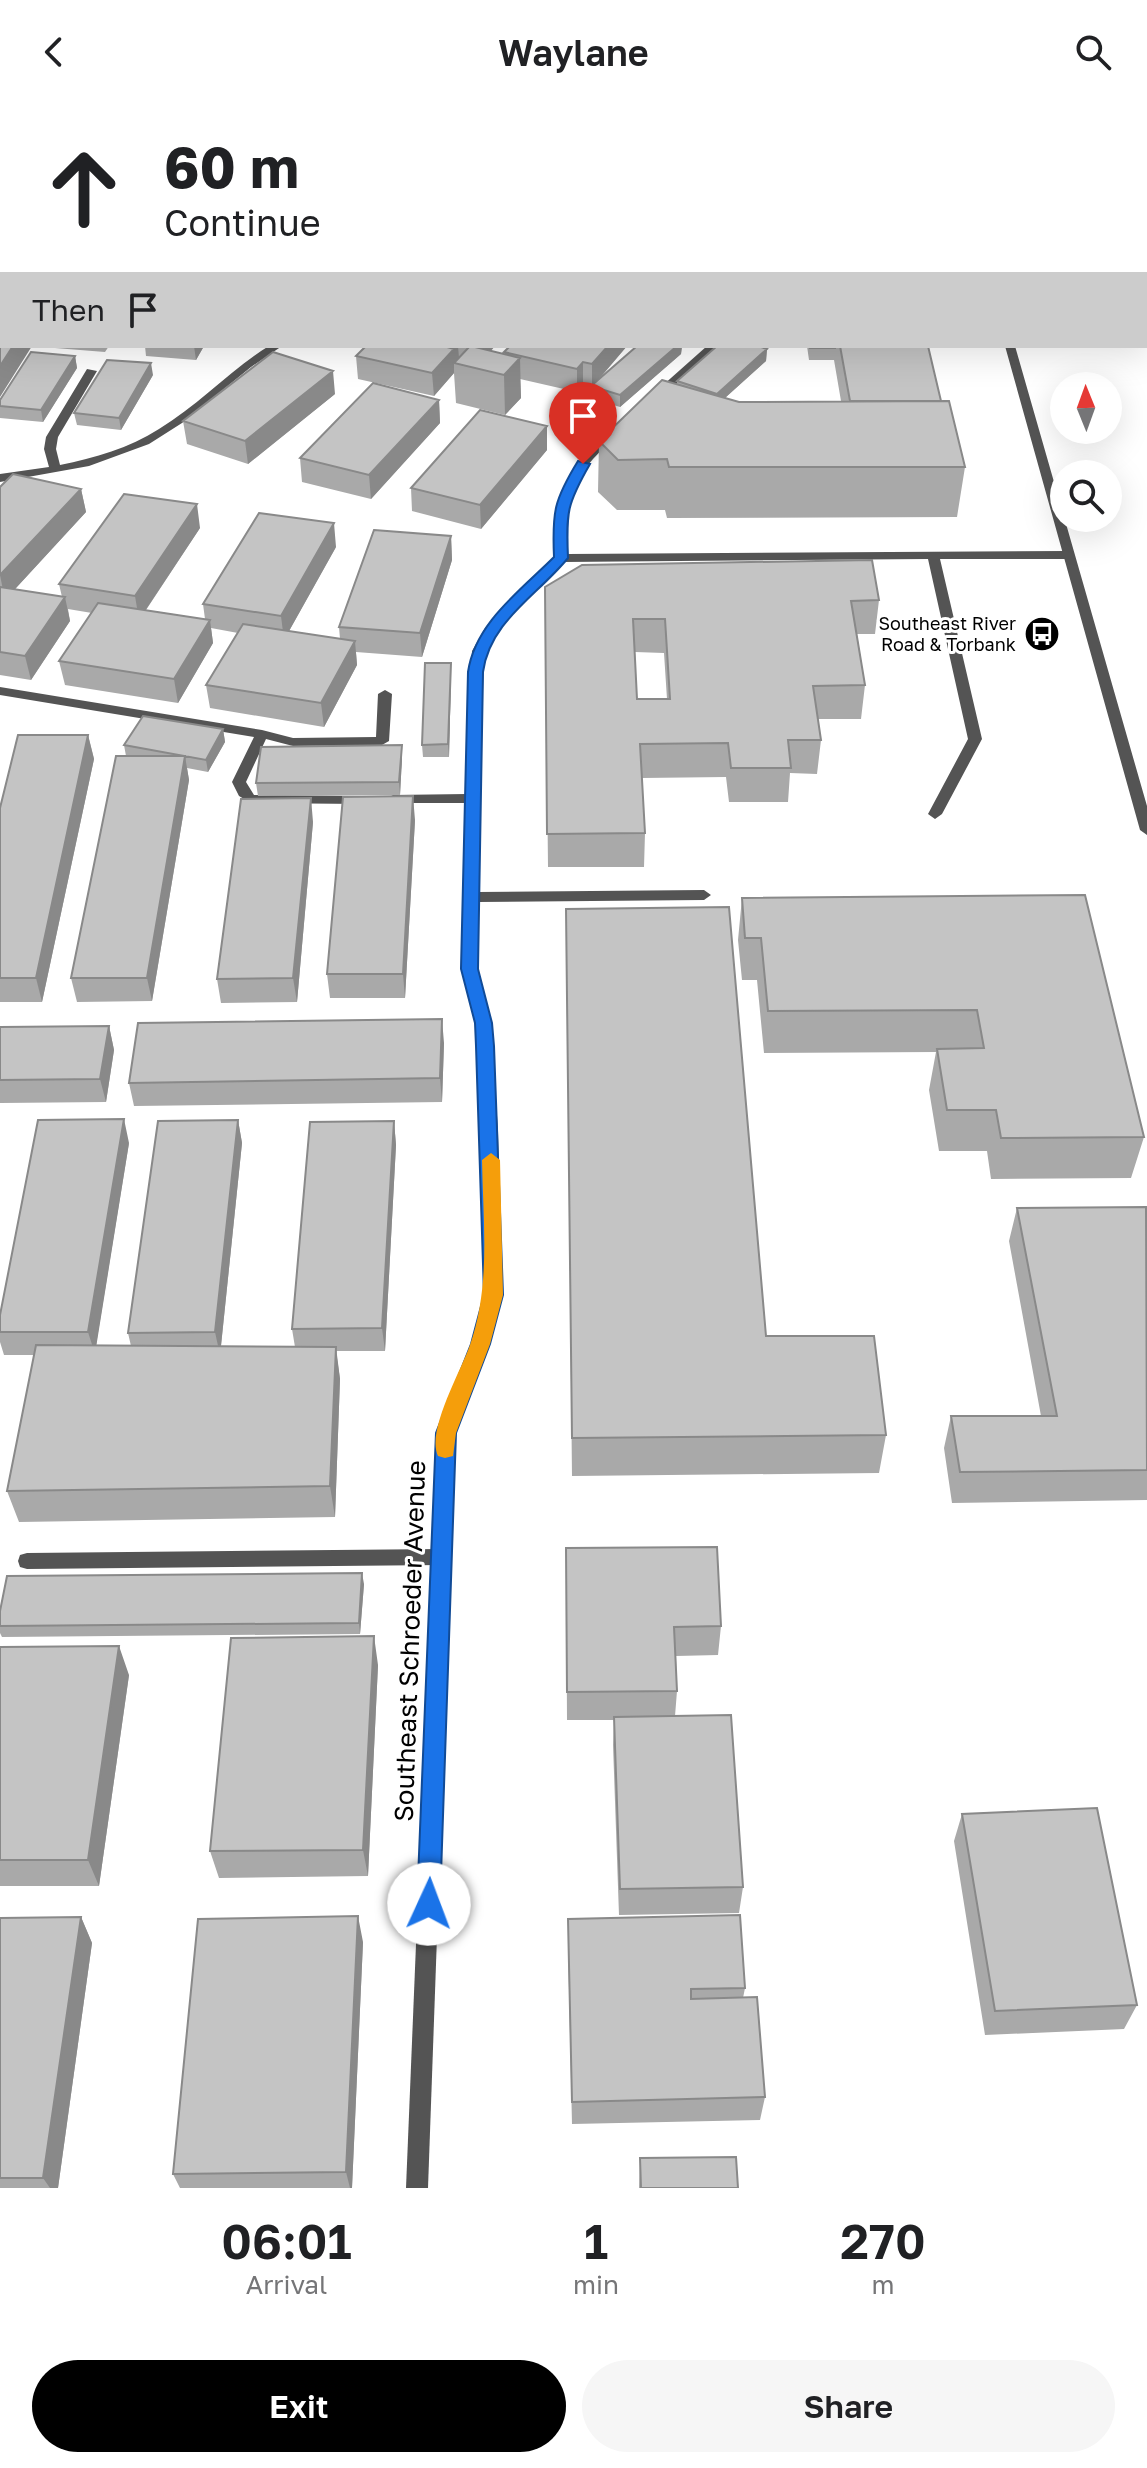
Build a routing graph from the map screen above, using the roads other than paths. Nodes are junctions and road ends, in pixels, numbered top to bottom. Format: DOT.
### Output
graph roads {
  1 [pos="274,348"];
  2 [pos="711,348"];
  3 [pos="1011,348"];
  4 [pos="91,371"];
  5 [pos="646,406"];
  6 [pos="623,425"];
  7 [pos="55,469"];
  8 [pos="0,478"];
  9 [pos="1067,555"];
  10 [pos="933,556"];
  11 [pos="561,558"];
  12 [pos="0,691"];
  13 [pos="385,694"];
  14 [pos="262,734"];
  15 [pos="474,798"];
  16 [pos="935,814"];
  17 [pos="1147,830"];
  18 [pos="704,895"];
  19 [pos="473,897"];
  20 [pos="442,1557"];
  21 [pos="27,1561"];
  22 [pos="417,2188"];
  1 -- 7 [label="street"];
  2 -- 5 [label="street"];
  3 -- 9 [label="street"];
  4 -- 7 [label="street"];
  6 -- 11 [label="street"];
  7 -- 8 [label="street"];
  9 -- 10 [label="street"];
  9 -- 17 [label="street"];
  10 -- 11 [label="street"];
  10 -- 16 [label="street"];
  11 -- 15 [label="street, Southeast Schroeder Avenue"];
  12 -- 14 [label="street"];
  13 -- 14 [label="street"];
  14 -- 15 [label="street"];
  15 -- 19 [label="street, Southeast Schroeder Avenue"];
  18 -- 19 [label="street"];
  19 -- 20 [label="street, Southeast Schroeder Avenue"];
  20 -- 21 [label="street"];
  20 -- 22 [label="street, Southeast Schroeder Avenue"];
}
